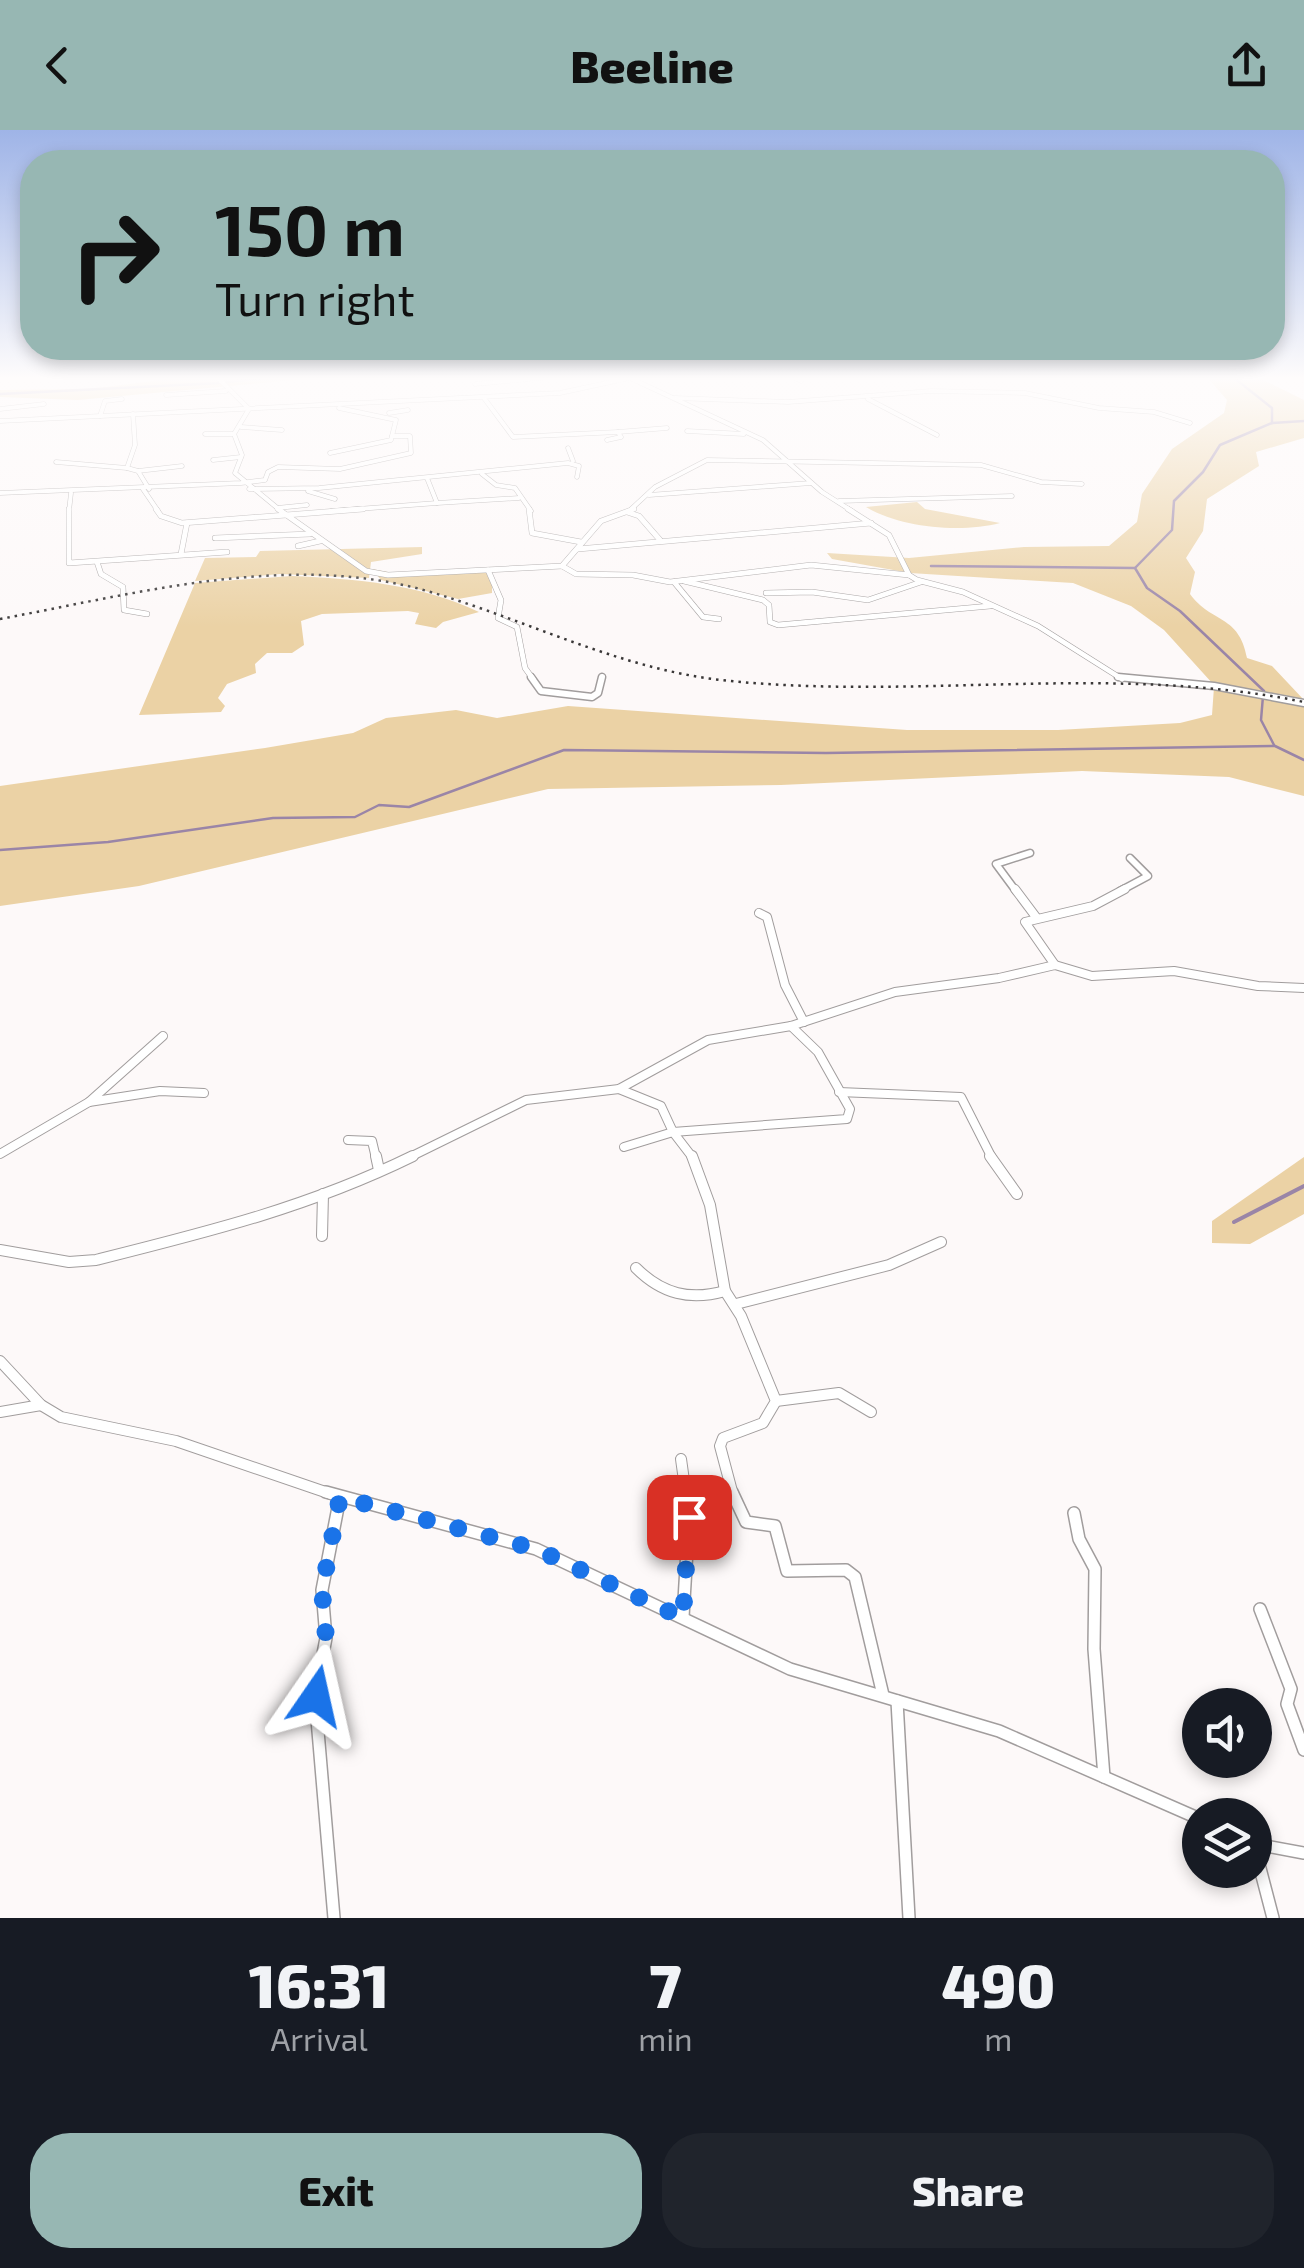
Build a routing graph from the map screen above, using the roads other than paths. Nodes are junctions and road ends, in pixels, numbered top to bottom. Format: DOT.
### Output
graph roads {
  1 [pos="129,460"];
  2 [pos="240,460"];
  3 [pos="379,460"];
  4 [pos="731,460"];
  5 [pos="786,460"];
  6 [pos="812,460"];
  7 [pos="56,462"];
  8 [pos="182,466"];
  9 [pos="127,468"];
  10 [pos="138,471"];
  11 [pos="473,473"];
  12 [pos="577,476"];
  13 [pos="426,478"];
  14 [pos="241,482"];
  15 [pos="811,483"];
  16 [pos="21,484"];
  17 [pos="1082,484"];
  18 [pos="304,488"];
  19 [pos="146,489"];
  20 [pos="248,489"];
  21 [pos="71,493"];
  22 [pos="0,494"];
  23 [pos="13,494"];
  24 [pos="649,495"];
  25 [pos="1012,496"];
  26 [pos="520,498"];
  27 [pos="334,499"];
  28 [pos="840,501"];
  29 [pos="437,503"];
  30 [pos="307,505"];
  31 [pos="273,508"];
  32 [pos="626,512"];
  33 [pos="280,513"];
  34 [pos="186,523"];
  35 [pos="871,523"];
  36 [pos="310,534"];
  37 [pos="215,538"];
  38 [pos="665,541"];
  39 [pos="320,542"];
  40 [pos="298,546"];
  41 [pos="579,546"];
  42 [pos="227,552"];
  43 [pos="181,554"];
  44 [pos="97,562"];
  45 [pos="76,563"];
  46 [pos="562,566"];
  47 [pos="488,570"];
  48 [pos="74,572"];
  49 [pos="909,575"];
  50 [pos="684,581"];
  51 [pos="674,582"];
  52 [pos="921,582"];
  53 [pos="766,593"];
  54 [pos="994,605"];
  55 [pos="146,614"];
  56 [pos="719,618"];
  57 [pos="602,676"];
  58 [pos="1304,703"];
  59 [pos="1030,852"];
  60 [pos="1130,858"];
  61 [pos="758,913"];
  62 [pos="1036,917"];
  63 [pos="1054,965"];
  64 [pos="1304,988"];
  65 [pos="804,1022"];
  66 [pos="791,1026"];
  67 [pos="162,1036"];
  68 [pos="618,1089"];
  69 [pos="839,1092"];
  70 [pos="204,1093"];
  71 [pos="89,1102"];
  72 [pos="673,1132"];
  73 [pos="348,1140"];
  74 [pos="624,1148"];
  75 [pos="0,1154"];
  76 [pos="379,1170"];
  77 [pos="323,1194"];
  78 [pos="1017,1194"];
  79 [pos="322,1236"];
  80 [pos="941,1242"];
  81 [pos="0,1250"];
  82 [pos="636,1268"];
  83 [pos="725,1291"];
  84 [pos="736,1304"];
  85 [pos="0,1361"];
  86 [pos="776,1401"];
  87 [pos="41,1405"];
  88 [pos="0,1412"];
  89 [pos="871,1412"];
  90 [pos="681,1459"];
  91 [pos="340,1497"];
  92 [pos="1074,1513"];
  93 [pos="1260,1609"];
  94 [pos="683,1618"];
  95 [pos="883,1695"];
  96 [pos="897,1701"];
  97 [pos="1304,1750"];
  98 [pos="1104,1777"];
  99 [pos="1182,1811"];
  100 [pos="1272,1849"];
  101 [pos="1304,1853"];
  102 [pos="1265,1888"];
  103 [pos="334,1918"];
  104 [pos="910,1918"];
  105 [pos="1273,1918"];
  1 -- 9 [label="street"];
  2 -- 14 [label="street"];
  3 -- 14 [label="street"];
  4 -- 24 [label="street"];
  5 -- 15 [label="street"];
  6 -- 17 [label="street"];
  7 -- 9 [label="street"];
  8 -- 10 [label="street"];
  9 -- 10 [label="street"];
  10 -- 19 [label="street"];
  11 -- 12 [label="street"];
  11 -- 13 [label="street"];
  11 -- 26 [label="street"];
  13 -- 18 [label="street"];
  13 -- 29 [label="street"];
  14 -- 19 [label="street"];
  14 -- 20 [label="street"];
  15 -- 24 [label="street"];
  15 -- 28 [label="street"];
  16 -- 23 [label="street"];
  18 -- 20 [label="street"];
  18 -- 27 [label="street"];
  19 -- 21 [label="street"];
  19 -- 34 [label="street"];
  20 -- 31 [label="street"];
  21 -- 23 [label="street"];
  21 -- 45 [label="street"];
  22 -- 23 [label="street"];
  24 -- 32 [label="street"];
  25 -- 28 [label="street"];
  26 -- 29 [label="street"];
  26 -- 41 [label="street"];
  28 -- 35 [label="street"];
  29 -- 33 [label="street"];
  30 -- 31 [label="street"];
  31 -- 33 [label="street"];
  32 -- 38 [label="street"];
  32 -- 41 [label="street"];
  33 -- 34 [label="street"];
  33 -- 36 [label="street"];
  34 -- 43 [label="street"];
  35 -- 38 [label="street"];
  35 -- 49 [label="street"];
  36 -- 37 [label="street"];
  36 -- 39 [label="street"];
  38 -- 41 [label="street"];
  39 -- 40 [label="street"];
  39 -- 47 [label="street"];
  41 -- 46 [label="street"];
  42 -- 43 [label="street"];
  43 -- 44 [label="street"];
  44 -- 45 [label="street"];
  44 -- 55 [label="street"];
  45 -- 48 [label="street"];
  46 -- 47 [label="street"];
  46 -- 51 [label="street"];
  47 -- 57 [label="street"];
  49 -- 50 [label="street"];
  49 -- 52 [label="street"];
  50 -- 51 [label="street"];
  50 -- 54 [label="street"];
  51 -- 56 [label="street"];
  52 -- 53 [label="street"];
  52 -- 54 [label="street"];
  54 -- 58 [label="street"];
  59 -- 62 [label="street"];
  60 -- 62 [label="street"];
  61 -- 65 [label="street"];
  62 -- 63 [label="street"];
  63 -- 64 [label="street"];
  63 -- 65 [label="street"];
  65 -- 66 [label="street"];
  66 -- 68 [label="street"];
  66 -- 69 [label="street"];
  67 -- 71 [label="street"];
  68 -- 72 [label="street"];
  68 -- 76 [label="street"];
  69 -- 72 [label="street"];
  69 -- 78 [label="street"];
  70 -- 71 [label="street"];
  71 -- 75 [label="street"];
  72 -- 74 [label="street"];
  72 -- 83 [label="street"];
  73 -- 76 [label="street"];
  76 -- 77 [label="street"];
  77 -- 79 [label="street"];
  77 -- 81 [label="street"];
  80 -- 84 [label="street"];
  82 -- 83 [label="street"];
  83 -- 84 [label="street"];
  84 -- 86 [label="street"];
  85 -- 87 [label="street"];
  86 -- 89 [label="street"];
  86 -- 95 [label="street"];
  87 -- 88 [label="street"];
  87 -- 91 [label="street"];
  90 -- 94 [label="street"];
  91 -- 94 [label="street"];
  91 -- 103 [label="street"];
  92 -- 98 [label="street"];
  93 -- 97 [label="street"];
  94 -- 95 [label="street"];
  95 -- 96 [label="street"];
  96 -- 98 [label="street"];
  96 -- 104 [label="street"];
  98 -- 99 [label="street"];
  100 -- 101 [label="street"];
  102 -- 105 [label="street"];
}
